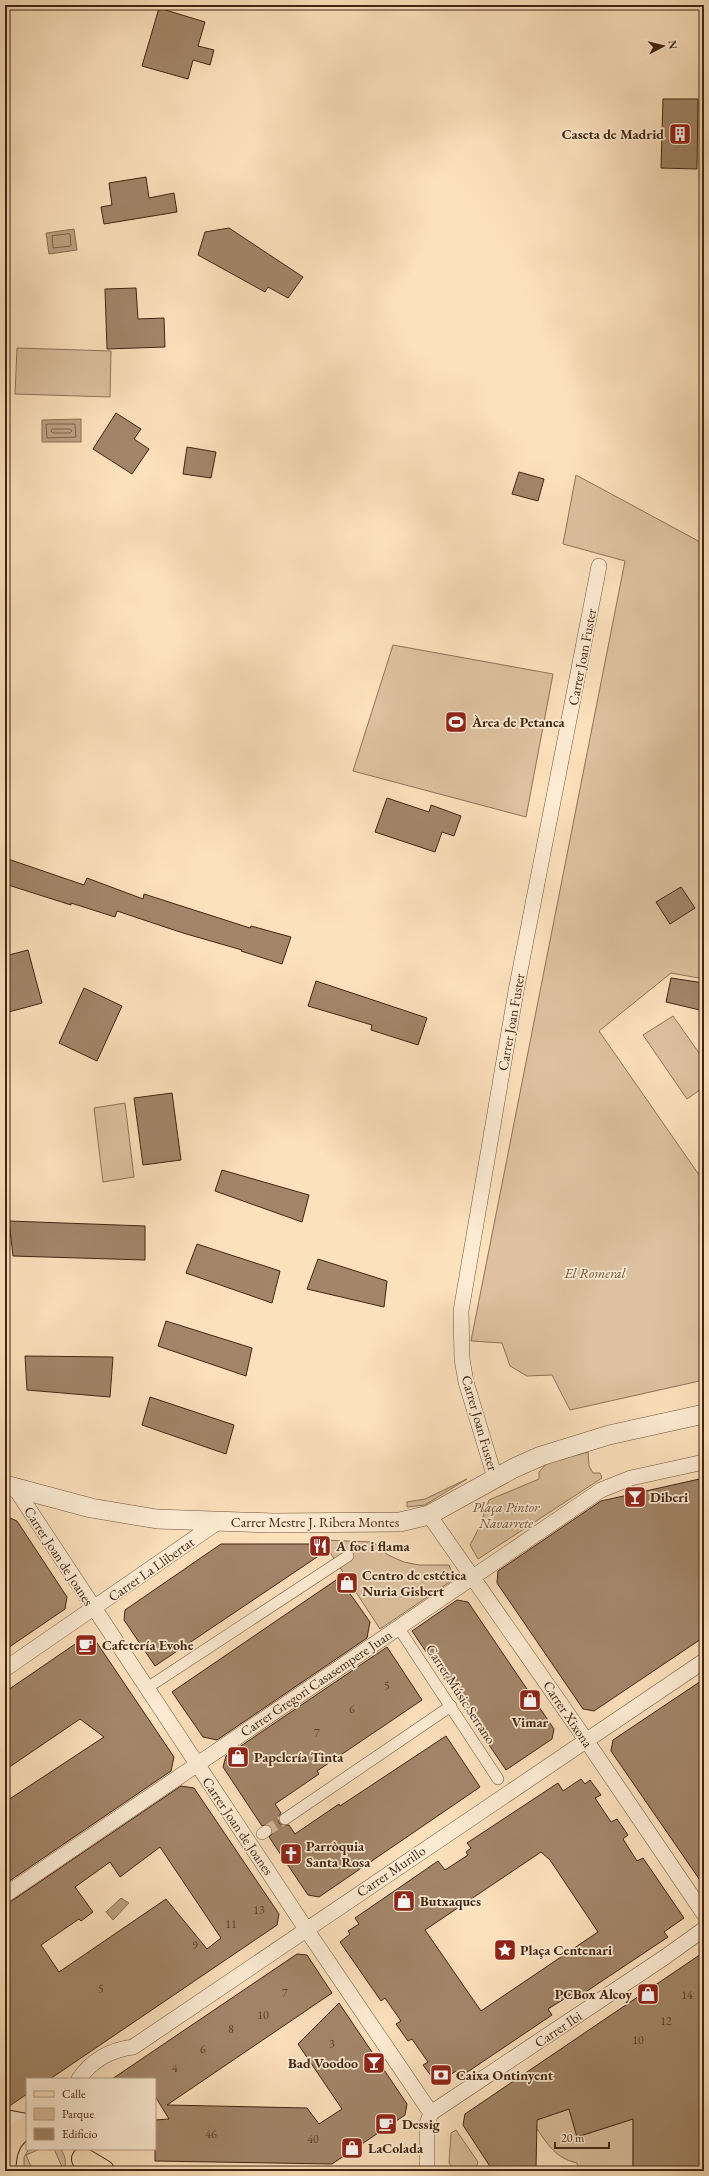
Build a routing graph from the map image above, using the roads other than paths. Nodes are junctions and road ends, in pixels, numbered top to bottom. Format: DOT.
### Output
graph roads {
  1 [pos="599,566"];
  2 [pos="704,1414"];
  3 [pos="704,1462"];
  4 [pos="495,1478"];
  5 [pos="10,1487"];
  6 [pos="429,1514"];
  7 [pos="218,1522"];
  8 [pos="348,1556"];
  9 [pos="472,1576"];
  10 [pos="94,1609"];
  11 [pos="398,1627"];
  12 [pos="704,1661"];
  13 [pos="5,1669"];
  14 [pos="147,1688"];
  15 [pos="451,1706"];
  16 [pos="586,1740"];
  17 [pos="197,1764"];
  18 [pos="498,1779"];
  19 [pos="285,1819"];
  20 [pos="5,1895"];
  21 [pos="704,1914"];
  22 [pos="306,1929"];
  23 [pos="704,1929"];
  24 [pos="80,2078"];
  25 [pos="431,2113"];
  26 [pos="5,2121"];
  27 [pos="26,2126"];
  28 [pos="26,2127"];
  29 [pos="5,2160"];
  30 [pos="82,2160"];
  31 [pos="103,2171"];
  32 [pos="427,2171"];
  1 -- 4 [label="street, Carrer Joan Fuster"];
  2 -- 4 [label="street, Carrer Mestre J. Ribera Montes"];
  3 -- 9 [label="street, Carrer Gregori Casasempere Juan"];
  4 -- 6 [label="street, Carrer Mestre J. Ribera Montes"];
  5 -- 7 [label="street, Carrer Mestre J. Ribera Montes"];
  5 -- 10 [label="street, Carrer Joan de Joanes"];
  6 -- 7 [label="street, Carrer Mestre J. Ribera Montes"];
  6 -- 9 [label="street, Carrer Xixona"];
  7 -- 10 [label="street, Carrer La Llibertat"];
  8 -- 14 [label="street"];
  9 -- 11 [label="street, Carrer Gregori Casasempere Juan"];
  9 -- 16 [label="street, Carrer Xixona"];
  10 -- 13 [label="street, Carrer La Llibertat"];
  10 -- 14 [label="street, Carrer Joan de Joanes"];
  11 -- 15 [label="street, Carrer Músic Serrano"];
  11 -- 17 [label="street, Carrer Gregori Casasempere Juan"];
  12 -- 16 [label="street, Carrer Murillo"];
  14 -- 17 [label="street, Carrer Joan de Joanes"];
  15 -- 18 [label="street, Carrer Músic Serrano"];
  15 -- 19 [label="street"];
  16 -- 21 [label="street, Carrer Xixona"];
  16 -- 22 [label="street, Carrer Murillo"];
  17 -- 20 [label="street, Carrer Gregori Casasempere Juan"];
  17 -- 22 [label="street, Carrer Joan de Joanes"];
  22 -- 24 [label="street, Carrer Murillo"];
  22 -- 25 [label="street, Carrer Joan de Joanes"];
  23 -- 25 [label="street, Carrer Ibi"];
  25 -- 32 [label="street"];
  26 -- 27 [label="main road"];
  28 -- 29 [label="main road"];
  30 -- 31 [label="main road"];
}
